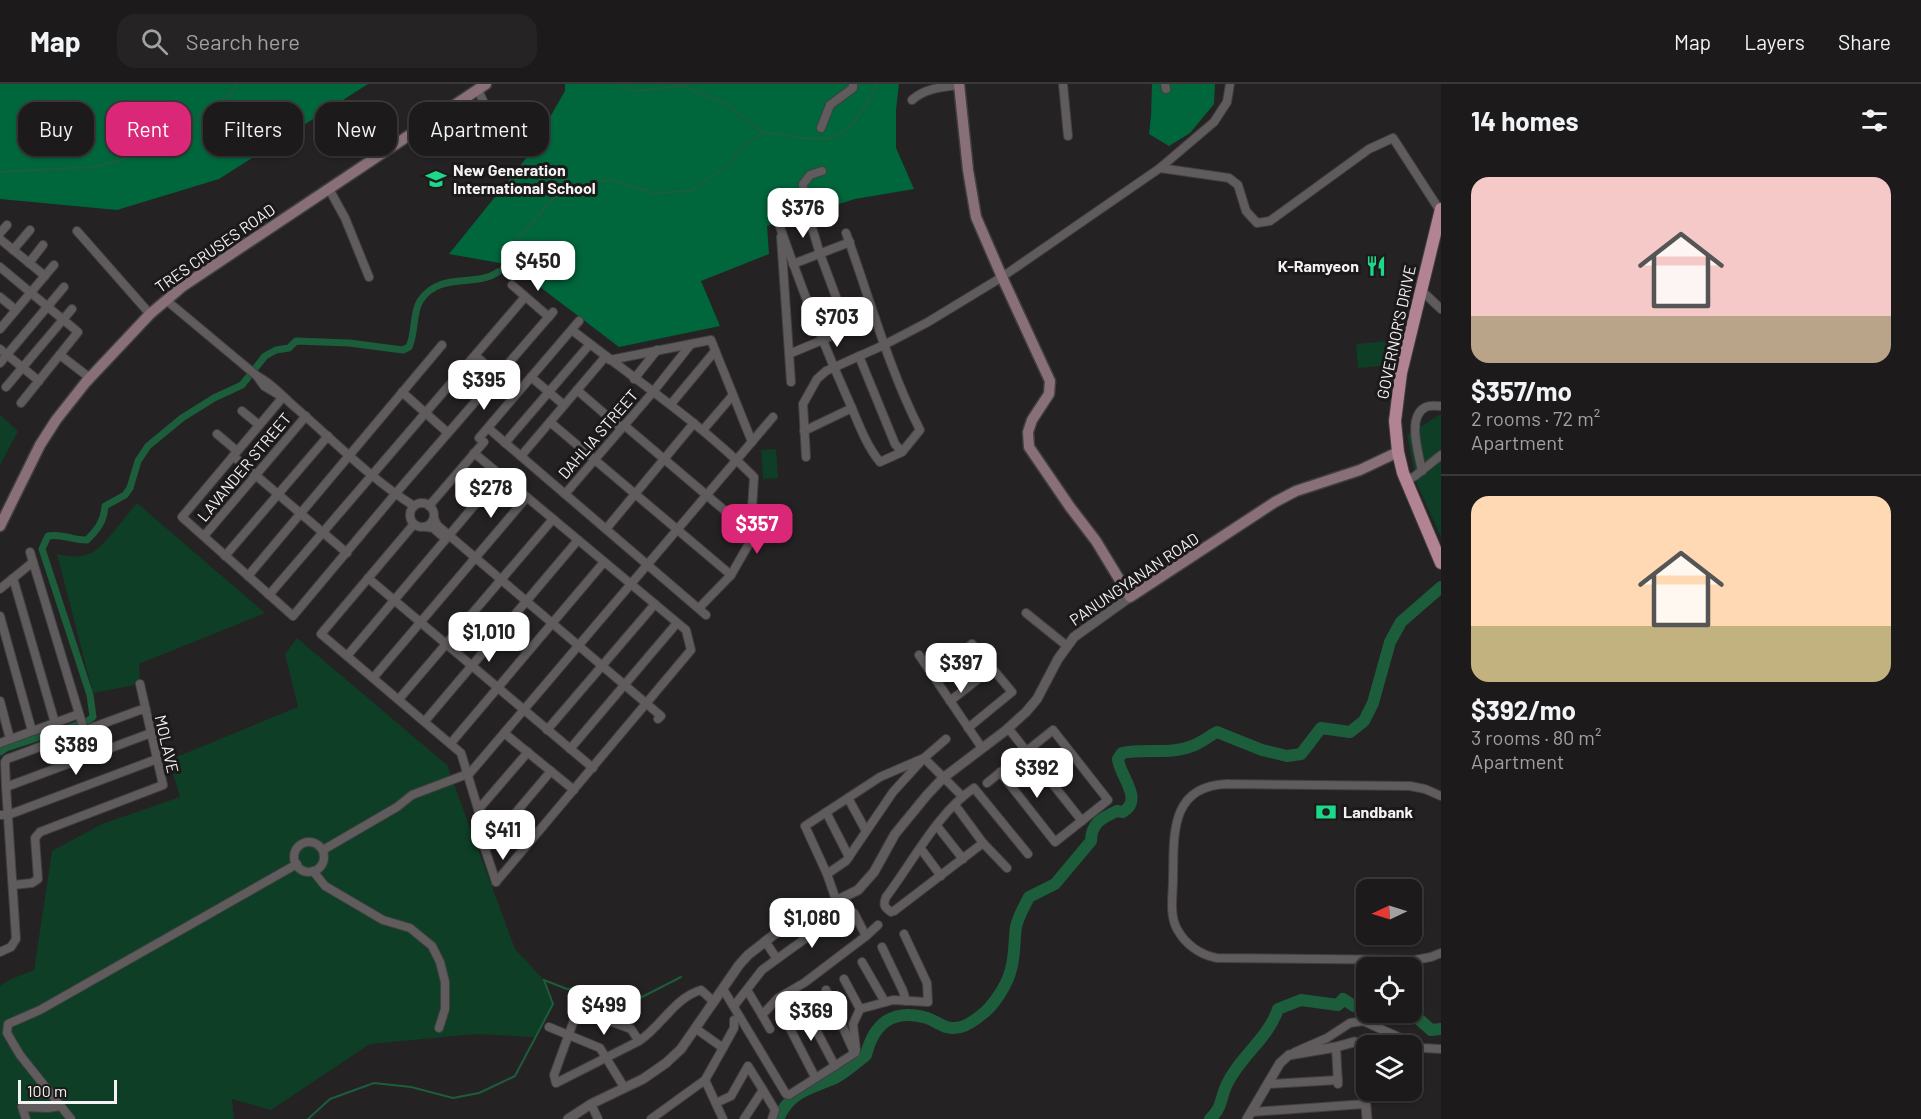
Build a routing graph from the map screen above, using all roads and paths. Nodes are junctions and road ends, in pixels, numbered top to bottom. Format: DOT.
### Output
graph roads {
  1 [pos="853,84"];
  2 [pos="1063,84"];
  3 [pos="1230,84"];
  4 [pos="959,85"];
  5 [pos="482,87"];
  6 [pos="912,100"];
  7 [pos="488,102"];
  8 [pos="821,128"];
  9 [pos="1068,136"];
  10 [pos="1160,168"];
  11 [pos="822,171"];
  12 [pos="329,189"];
  13 [pos="1441,208"];
  14 [pos="7,225"];
  15 [pos="30,230"];
  16 [pos="78,231"];
  17 [pos="846,232"];
  18 [pos="0,233"];
  19 [pos="0,239"];
  20 [pos="850,242"];
  21 [pos="43,245"];
  22 [pos="13,250"];
  23 [pos="820,254"];
  24 [pos="29,263"];
  25 [pos="793,264"];
  26 [pos="54,265"];
  27 [pos="0,267"];
  28 [pos="45,276"];
  29 [pos="369,277"];
  30 [pos="1002,277"];
  31 [pos="512,285"];
  32 [pos="64,287"];
  33 [pos="1421,290"];
  34 [pos="31,293"];
  35 [pos="0,297"];
  36 [pos="525,297"];
  37 [pos="166,300"];
  38 [pos="47,307"];
  39 [pos="72,309"];
  40 [pos="1441,309"];
  41 [pos="16,310"];
  42 [pos="150,314"];
  43 [pos="875,318"];
  44 [pos="63,320"];
  45 [pos="579,321"];
  46 [pos="1,325"];
  47 [pos="848,329"];
  48 [pos="572,330"];
  49 [pos="822,341"];
  50 [pos="590,344"];
  51 [pos="691,344"];
  52 [pos="442,345"];
  53 [pos="884,345"];
  54 [pos="657,350"];
  55 [pos="715,351"];
  56 [pos="3,352"];
  57 [pos="789,354"];
  58 [pos="59,356"];
  59 [pos="476,356"];
  60 [pos="859,356"];
  61 [pos="608,358"];
  62 [pos="0,363"];
  63 [pos="22,368"];
  64 [pos="834,368"];
  65 [pos="498,376"];
  66 [pos="531,377"];
  67 [pos="634,379"];
  68 [pos="88,380"];
  69 [pos="39,381"];
  70 [pos="790,382"];
  71 [pos="6,387"];
  72 [pos="577,390"];
  73 [pos="402,392"];
  74 [pos="548,392"];
  75 [pos="653,392"];
  76 [pos="733,395"];
  77 [pos="283,397"];
  78 [pos="21,403"];
  79 [pos="671,404"];
  80 [pos="564,405"];
  81 [pos="1441,406"];
  82 [pos="852,408"];
  83 [pos="242,411"];
  84 [pos="426,414"];
  85 [pos="306,416"];
  86 [pos="773,417"];
  87 [pos="550,422"];
  88 [pos="694,423"];
  89 [pos="260,425"];
  90 [pos="622,427"];
  91 [pos="488,428"];
  92 [pos="704,430"];
  93 [pos="804,431"];
  94 [pos="448,433"];
  95 [pos="217,434"];
  96 [pos="328,436"];
  97 [pos="752,441"];
  98 [pos="505,443"];
  99 [pos="902,452"];
  100 [pos="1398,452"];
  101 [pos="474,453"];
  102 [pos="235,454"];
  103 [pos="350,454"];
  104 [pos="1441,455"];
  105 [pos="520,456"];
  106 [pos="806,457"];
  107 [pos="595,459"];
  108 [pos="664,460"];
  109 [pos="737,460"];
  110 [pos="1422,471"];
  111 [pos="373,474"];
  112 [pos="255,475"];
  113 [pos="500,475"];
  114 [pos="1406,481"];
  115 [pos="396,493"];
  116 [pos="565,494"];
  117 [pos="635,494"];
  118 [pos="278,495"];
  119 [pos="706,496"];
  120 [pos="527,497"];
  121 [pos="429,506"];
  122 [pos="412,508"];
  123 [pos="300,513"];
  124 [pos="434,518"];
  125 [pos="553,519"];
  126 [pos="414,525"];
  127 [pos="0,526"];
  128 [pos="427,527"];
  129 [pos="606,529"];
  130 [pos="677,530"];
  131 [pos="323,532"];
  132 [pos="750,532"];
  133 [pos="204,536"];
  134 [pos="448,537"];
  135 [pos="578,540"];
  136 [pos="30,552"];
  137 [pos="347,553"];
  138 [pos="225,556"];
  139 [pos="474,560"];
  140 [pos="33,562"];
  141 [pos="604,562"];
  142 [pos="1441,563"];
  143 [pos="648,565"];
  144 [pos="730,575"];
  145 [pos="248,576"];
  146 [pos="13,578"];
  147 [pos="368,578"];
  148 [pos="499,581"];
  149 [pos="631,584"];
  150 [pos="0,589"];
  151 [pos="269,595"];
  152 [pos="1130,597"];
  153 [pos="394,600"];
  154 [pos="525,603"];
  155 [pos="655,604"];
  156 [pos="699,608"];
  157 [pos="1026,613"];
  158 [pos="706,615"];
  159 [pos="0,616"];
  160 [pos="420,622"];
  161 [pos="677,622"];
  162 [pos="551,625"];
  163 [pos="446,644"];
  164 [pos="1066,646"];
  165 [pos="577,648"];
  166 [pos="919,655"];
  167 [pos="348,656"];
  168 [pos="472,666"];
  169 [pos="600,667"];
  170 [pos="992,668"];
  171 [pos="932,674"];
  172 [pos="373,678"];
  173 [pos="140,684"];
  174 [pos="498,687"];
  175 [pos="623,687"];
  176 [pos="399,699"];
  177 [pos="0,701"];
  178 [pos="950,701"];
  179 [pos="646,706"];
  180 [pos="146,710"];
  181 [pos="524,710"];
  182 [pos="425,721"];
  183 [pos="82,722"];
  184 [pos="55,723"];
  185 [pos="968,728"];
  186 [pos="1008,728"];
  187 [pos="548,730"];
  188 [pos="32,731"];
  189 [pos="151,733"];
  190 [pos="504,733"];
  191 [pos="10,739"];
  192 [pos="946,739"];
  193 [pos="0,743"];
  194 [pos="451,743"];
  195 [pos="982,748"];
  196 [pos="570,749"];
  197 [pos="528,752"];
  198 [pos="1026,752"];
  199 [pos="924,758"];
  200 [pos="157,759"];
  201 [pos="593,768"];
  202 [pos="551,771"];
  203 [pos="1000,772"];
  204 [pos="466,775"];
  205 [pos="943,778"];
  206 [pos="987,783"];
  207 [pos="6,787"];
  208 [pos="574,790"];
  209 [pos="962,796"];
  210 [pos="1441,796"];
  211 [pos="848,798"];
  212 [pos="955,805"];
  213 [pos="478,810"];
  214 [pos="826,812"];
  215 [pos="4,815"];
  216 [pos="1082,821"];
  217 [pos="937,826"];
  218 [pos="866,831"];
  219 [pos="983,843"];
  220 [pos="489,844"];
  221 [pos="921,849"];
  222 [pos="322,850"];
  223 [pos="1028,854"];
  224 [pos="849,857"];
  225 [pos="963,859"];
  226 [pos="297,864"];
  227 [pos="1007,868"];
  228 [pos="313,871"];
  229 [pos="827,874"];
  230 [pos="941,876"];
  231 [pos="13,885"];
  232 [pos="836,900"];
  233 [pos="879,925"];
  234 [pos="904,934"];
  235 [pos="866,936"];
  236 [pos="765,941"];
  237 [pos="882,947"];
  238 [pos="0,952"];
  239 [pos="1441,952"];
  240 [pos="777,958"];
  241 [pos="862,962"];
  242 [pos="844,979"];
  243 [pos="723,989"];
  244 [pos="747,990"];
  245 [pos="826,990"];
  246 [pos="906,1001"];
  247 [pos="714,1002"];
  248 [pos="885,1002"];
  249 [pos="803,1005"];
  250 [pos="734,1006"];
  251 [pos="860,1009"];
  252 [pos="762,1015"];
  253 [pos="784,1019"];
  254 [pos="734,1020"];
  255 [pos="549,1027"];
  256 [pos="439,1028"];
  257 [pos="695,1028"];
  258 [pos="770,1029"];
  259 [pos="568,1034"];
  260 [pos="639,1041"];
  261 [pos="1336,1047"];
  262 [pos="723,1048"];
  263 [pos="1441,1049"];
  264 [pos="855,1053"];
  265 [pos="1289,1055"];
  266 [pos="606,1056"];
  267 [pos="835,1066"];
  268 [pos="815,1077"];
  269 [pos="705,1080"];
  270 [pos="1268,1084"];
  271 [pos="624,1087"];
  272 [pos="763,1090"];
  273 [pos="716,1103"];
  274 [pos="591,1104"];
  275 [pos="1365,1104"];
  276 [pos="61,1107"];
  277 [pos="1250,1115"];
  278 [pos="26,1119"];
  279 [pos="71,1119"];
  280 [pos="568,1119"];
  281 [pos="598,1119"];
  282 [pos="651,1119"];
  283 [pos="723,1119"];
  284 [pos="744,1119"];
  285 [pos="772,1119"];
  286 [pos="1367,1119"];
  1 -- 8 [label="street"];
  2 -- 9 [label="street"];
  3 -- 10 [label="street"];
  4 -- 6 [label="street"];
  4 -- 30 [label="main road"];
  5 -- 7 [label="street"];
  5 -- 12 [label="main road, TRES CRUSES ROAD"];
  10 -- 13 [label="street"];
  10 -- 30 [label="street"];
  11 -- 23 [label="street"];
  12 -- 29 [label="street"];
  12 -- 37 [label="main road, TRES CRUSES ROAD"];
  13 -- 33 [label="main road, GOVERNOR'S DRIVE"];
  14 -- 18 [label="street"];
  15 -- 22 [label="street"];
  16 -- 42 [label="street"];
  17 -- 20 [label="street"];
  19 -- 22 [label="street"];
  20 -- 23 [label="street"];
  20 -- 43 [label="street"];
  21 -- 24 [label="street"];
  22 -- 24 [label="street"];
  23 -- 25 [label="street"];
  23 -- 47 [label="street"];
  24 -- 28 [label="street"];
  25 -- 49 [label="street"];
  25 -- 57 [label="street"];
  26 -- 28 [label="street"];
  27 -- 34 [label="street"];
  28 -- 34 [label="street"];
  30 -- 53 [label="street"];
  30 -- 152 [label="main road"];
  31 -- 36 [label="street"];
  32 -- 38 [label="street"];
  33 -- 40 [label="street"];
  33 -- 100 [label="main road, GOVERNOR'S DRIVE"];
  34 -- 38 [label="street"];
  34 -- 41 [label="street"];
  35 -- 41 [label="street"];
  36 -- 59 [label="street"];
  36 -- 65 [label="street"];
  37 -- 42 [label="main road, TRES CRUSES ROAD"];
  37 -- 77 [label="street"];
  38 -- 44 [label="street"];
  38 -- 56 [label="street"];
  39 -- 44 [label="street"];
  41 -- 46 [label="street"];
  42 -- 68 [label="main road, TRES CRUSES ROAD"];
  43 -- 47 [label="street"];
  43 -- 53 [label="street"];
  44 -- 58 [label="street"];
  44 -- 63 [label="street"];
  45 -- 48 [label="street"];
  47 -- 49 [label="street"];
  48 -- 50 [label="street"];
  48 -- 66 [label="street"];
  49 -- 57 [label="street"];
  49 -- 64 [label="street"];
  50 -- 61 [label="street"];
  50 -- 74 [label="street"];
  51 -- 54 [label="street"];
  51 -- 55 [label="street"];
  51 -- 75 [label="street, DAHLIA STREET"];
  52 -- 73 [label="street"];
  53 -- 60 [label="street"];
  53 -- 99 [label="street"];
  54 -- 61 [label="street"];
  54 -- 67 [label="street"];
  55 -- 76 [label="street"];
  55 -- 79 [label="street"];
  56 -- 62 [label="street"];
  56 -- 63 [label="street"];
  57 -- 70 [label="street"];
  58 -- 68 [label="street"];
  58 -- 69 [label="street"];
  59 -- 65 [label="street"];
  59 -- 84 [label="street"];
  60 -- 64 [label="street"];
  60 -- 99 [label="street"];
  61 -- 67 [label="street"];
  61 -- 72 [label="street"];
  63 -- 69 [label="street"];
  63 -- 71 [label="street"];
  64 -- 82 [label="street"];
  64 -- 93 [label="street"];
  65 -- 94 [label="street"];
  66 -- 74 [label="street"];
  66 -- 91 [label="street"];
  67 -- 75 [label="street"];
  68 -- 127 [label="main road, TRES CRUSES ROAD"];
  69 -- 78 [label="street"];
  72 -- 80 [label="street"];
  72 -- 90 [label="street"];
  73 -- 84 [label="street"];
  73 -- 103 [label="street"];
  74 -- 80 [label="street"];
  74 -- 98 [label="street"];
  75 -- 79 [label="street"];
  75 -- 90 [label="street, DAHLIA STREET"];
  76 -- 92 [label="street"];
  76 -- 97 [label="street"];
  77 -- 85 [label="street"];
  77 -- 89 [label="street"];
  79 -- 88 [label="street"];
  80 -- 87 [label="street"];
  81 -- 110 [label="street"];
  82 -- 93 [label="street"];
  82 -- 99 [label="street"];
  83 -- 89 [label="street"];
  84 -- 94 [label="street"];
  84 -- 111 [label="street"];
  85 -- 96 [label="street"];
  85 -- 112 [label="street, LAVANDER STREET"];
  86 -- 97 [label="street"];
  87 -- 105 [label="street"];
  87 -- 107 [label="street"];
  88 -- 92 [label="street"];
  88 -- 108 [label="street"];
  89 -- 102 [label="street"];
  90 -- 107 [label="street, DAHLIA STREET"];
  90 -- 108 [label="street"];
  91 -- 98 [label="street"];
  91 -- 101 [label="street"];
  92 -- 109 [label="street"];
  93 -- 106 [label="street"];
  94 -- 115 [label="street"];
  95 -- 102 [label="street"];
  96 -- 103 [label="street"];
  96 -- 118 [label="street"];
  97 -- 109 [label="street"];
  98 -- 105 [label="street"];
  100 -- 114 [label="main road, GOVERNOR'S DRIVE"];
  100 -- 152 [label="main road, PANUNGYANAN ROAD"];
  101 -- 113 [label="street"];
  101 -- 121 [label="street"];
  102 -- 112 [label="street"];
  102 -- 133 [label="street"];
  103 -- 111 [label="street"];
  103 -- 123 [label="street"];
  104 -- 110 [label="street"];
  105 -- 116 [label="street"];
  107 -- 116 [label="street, DAHLIA STREET"];
  107 -- 117 [label="street"];
  108 -- 117 [label="street"];
  108 -- 119 [label="street"];
  109 -- 119 [label="street"];
  109 -- 132 [label="street"];
  110 -- 114 [label="street"];
  111 -- 115 [label="street"];
  111 -- 131 [label="street"];
  112 -- 118 [label="street"];
  112 -- 133 [label="street, LAVANDER STREET"];
  113 -- 120 [label="street"];
  113 -- 134 [label="street"];
  114 -- 142 [label="main road, GOVERNOR'S DRIVE"];
  115 -- 122 [label="street"];
  115 -- 137 [label="street"];
  116 -- 129 [label="street"];
  117 -- 129 [label="street"];
  117 -- 130 [label="street"];
  118 -- 123 [label="street"];
  118 -- 138 [label="street"];
  119 -- 130 [label="street"];
  119 -- 132 [label="street"];
  120 -- 125 [label="street"];
  120 -- 139 [label="street"];
  121 -- 122 [label="street"];
  121 -- 124 [label="street"];
  122 -- 126 [label="street"];
  123 -- 131 [label="street"];
  123 -- 145 [label="street"];
  124 -- 128 [label="street"];
  124 -- 134 [label="street"];
  125 -- 135 [label="street"];
  125 -- 148 [label="street"];
  126 -- 128 [label="street"];
  126 -- 147 [label="street"];
  128 -- 134 [label="street"];
  129 -- 143 [label="street"];
  130 -- 143 [label="street"];
  130 -- 144 [label="street"];
  131 -- 137 [label="street"];
  131 -- 151 [label="street"];
  132 -- 144 [label="street"];
  133 -- 138 [label="street"];
  134 -- 139 [label="street"];
  134 -- 153 [label="street"];
  135 -- 141 [label="street"];
  135 -- 154 [label="street"];
  136 -- 140 [label="street"];
  137 -- 151 [label="street"];
  138 -- 145 [label="street"];
  139 -- 148 [label="street"];
  139 -- 160 [label="street"];
  140 -- 146 [label="street"];
  140 -- 183 [label="street"];
  141 -- 149 [label="street"];
  141 -- 162 [label="street"];
  143 -- 149 [label="street"];
  143 -- 156 [label="street"];
  144 -- 156 [label="street"];
  145 -- 151 [label="street"];
  146 -- 150 [label="street"];
  146 -- 184 [label="street"];
  147 -- 153 [label="street"];
  147 -- 167 [label="street"];
  148 -- 154 [label="street"];
  148 -- 163 [label="street"];
  149 -- 155 [label="street"];
  149 -- 165 [label="street"];
  152 -- 164 [label="street, PANUNGYANAN ROAD"];
  153 -- 160 [label="street"];
  153 -- 167 [label="street"];
  154 -- 162 [label="street"];
  154 -- 168 [label="street"];
  155 -- 161 [label="street"];
  155 -- 169 [label="street"];
  156 -- 158 [label="street"];
  157 -- 164 [label="street"];
  159 -- 188 [label="street"];
  160 -- 163 [label="street"];
  160 -- 172 [label="street"];
  161 -- 175 [label="street"];
  161 -- 179 [label="street"];
  162 -- 165 [label="street"];
  162 -- 174 [label="street"];
  163 -- 168 [label="street"];
  163 -- 176 [label="street"];
  164 -- 186 [label="street, PANUNGYANAN ROAD"];
  165 -- 169 [label="street"];
  165 -- 181 [label="street"];
  166 -- 171 [label="street"];
  167 -- 172 [label="street"];
  168 -- 174 [label="street"];
  168 -- 182 [label="street"];
  169 -- 175 [label="street"];
  169 -- 187 [label="street"];
  170 -- 171 [label="street"];
  170 -- 178 [label="street"];
  170 -- 185 [label="street"];
  171 -- 178 [label="street"];
  172 -- 176 [label="street"];
  173 -- 180 [label="street, MOLAVE"];
  174 -- 181 [label="street"];
  174 -- 194 [label="street"];
  175 -- 179 [label="street"];
  175 -- 196 [label="street"];
  176 -- 182 [label="street"];
  177 -- 191 [label="street"];
  178 -- 185 [label="street"];
  179 -- 201 [label="street"];
  180 -- 183 [label="street"];
  180 -- 189 [label="street, MOLAVE"];
  181 -- 187 [label="street"];
  181 -- 190 [label="street"];
  182 -- 194 [label="street"];
  183 -- 184 [label="street"];
  183 -- 207 [label="street"];
  184 -- 188 [label="street"];
  185 -- 195 [label="street"];
  186 -- 195 [label="street, PANUNGYANAN ROAD"];
  186 -- 198 [label="street"];
  187 -- 196 [label="street"];
  188 -- 191 [label="street"];
  189 -- 200 [label="street, MOLAVE"];
  189 -- 207 [label="street"];
  190 -- 197 [label="street"];
  190 -- 204 [label="street"];
  191 -- 193 [label="street"];
  192 -- 199 [label="street"];
  194 -- 204 [label="street"];
  195 -- 205 [label="street, PANUNGYANAN ROAD"];
  196 -- 201 [label="street"];
  197 -- 202 [label="street"];
  197 -- 213 [label="street"];
  198 -- 203 [label="street"];
  198 -- 216 [label="street"];
  198 -- 216 [label="street"];
  199 -- 205 [label="street"];
  199 -- 211 [label="street"];
  199 -- 218 [label="street"];
  200 -- 215 [label="street"];
  200 -- 231 [label="street, MOLAVE"];
  201 -- 208 [label="street"];
  202 -- 208 [label="street"];
  202 -- 220 [label="street"];
  203 -- 206 [label="street"];
  203 -- 216 [label="street"];
  204 -- 213 [label="street"];
  204 -- 222 [label="street"];
  205 -- 209 [label="street"];
  205 -- 232 [label="street, PANUNGYANAN ROAD"];
  207 -- 215 [label="street"];
  208 -- 220 [label="street"];
  209 -- 212 [label="street"];
  209 -- 223 [label="street"];
  210 -- 239 [label="street"];
  211 -- 214 [label="street"];
  211 -- 218 [label="street"];
  212 -- 217 [label="street"];
  212 -- 219 [label="street"];
  213 -- 220 [label="street"];
  214 -- 224 [label="street"];
  214 -- 229 [label="street"];
  215 -- 231 [label="street"];
  217 -- 221 [label="street"];
  217 -- 225 [label="street"];
  218 -- 224 [label="street"];
  219 -- 225 [label="street"];
  219 -- 227 [label="street"];
  221 -- 230 [label="street"];
  221 -- 230 [label="street"];
  222 -- 226 [label="street"];
  222 -- 228 [label="street"];
  224 -- 229 [label="street"];
  225 -- 230 [label="street"];
  226 -- 228 [label="street"];
  226 -- 276 [label="street"];
  228 -- 256 [label="street"];
  229 -- 232 [label="street"];
  231 -- 238 [label="street"];
  232 -- 236 [label="street, PANUNGYANAN ROAD"];
  233 -- 235 [label="street"];
  234 -- 246 [label="street"];
  235 -- 240 [label="street"];
  235 -- 252 [label="street"];
  236 -- 240 [label="street"];
  236 -- 243 [label="street, PANUNGYANAN ROAD"];
  237 -- 246 [label="street"];
  240 -- 244 [label="street"];
  241 -- 248 [label="street"];
  242 -- 251 [label="street"];
  243 -- 247 [label="street, PANUNGYANAN ROAD"];
  243 -- 250 [label="street"];
  244 -- 250 [label="street"];
  244 -- 252 [label="street"];
  245 -- 264 [label="street"];
  246 -- 248 [label="street"];
  247 -- 257 [label="street, PANUNGYANAN ROAD"];
  247 -- 260 [label="street"];
  248 -- 251 [label="street"];
  249 -- 267 [label="street"];
  250 -- 268 [label="street"];
  251 -- 264 [label="street"];
  252 -- 258 [label="street"];
  253 -- 268 [label="street"];
  254 -- 262 [label="street"];
  255 -- 259 [label="street"];
  257 -- 262 [label="street"];
  257 -- 271 [label="street, PANUNGYANAN ROAD"];
  259 -- 260 [label="street"];
  259 -- 266 [label="street"];
  259 -- 266 [label="street"];
  260 -- 266 [label="street"];
  261 -- 265 [label="street"];
  261 -- 270 [label="street"];
  261 -- 275 [label="street"];
  262 -- 269 [label="street"];
  263 -- 265 [label="street"];
  264 -- 267 [label="street"];
  265 -- 270 [label="street"];
  266 -- 271 [label="street"];
  267 -- 268 [label="street"];
  269 -- 273 [label="street"];
  269 -- 282 [label="street"];
  270 -- 277 [label="street"];
  271 -- 274 [label="street, PANUNGYANAN ROAD"];
  272 -- 273 [label="street"];
  272 -- 284 [label="street"];
  272 -- 285 [label="street"];
  273 -- 283 [label="street"];
  274 -- 280 [label="street, PANUNGYANAN ROAD"];
  274 -- 281 [label="street"];
  275 -- 277 [label="street"];
  275 -- 286 [label="street"];
  276 -- 278 [label="street"];
  276 -- 279 [label="street"];
}
